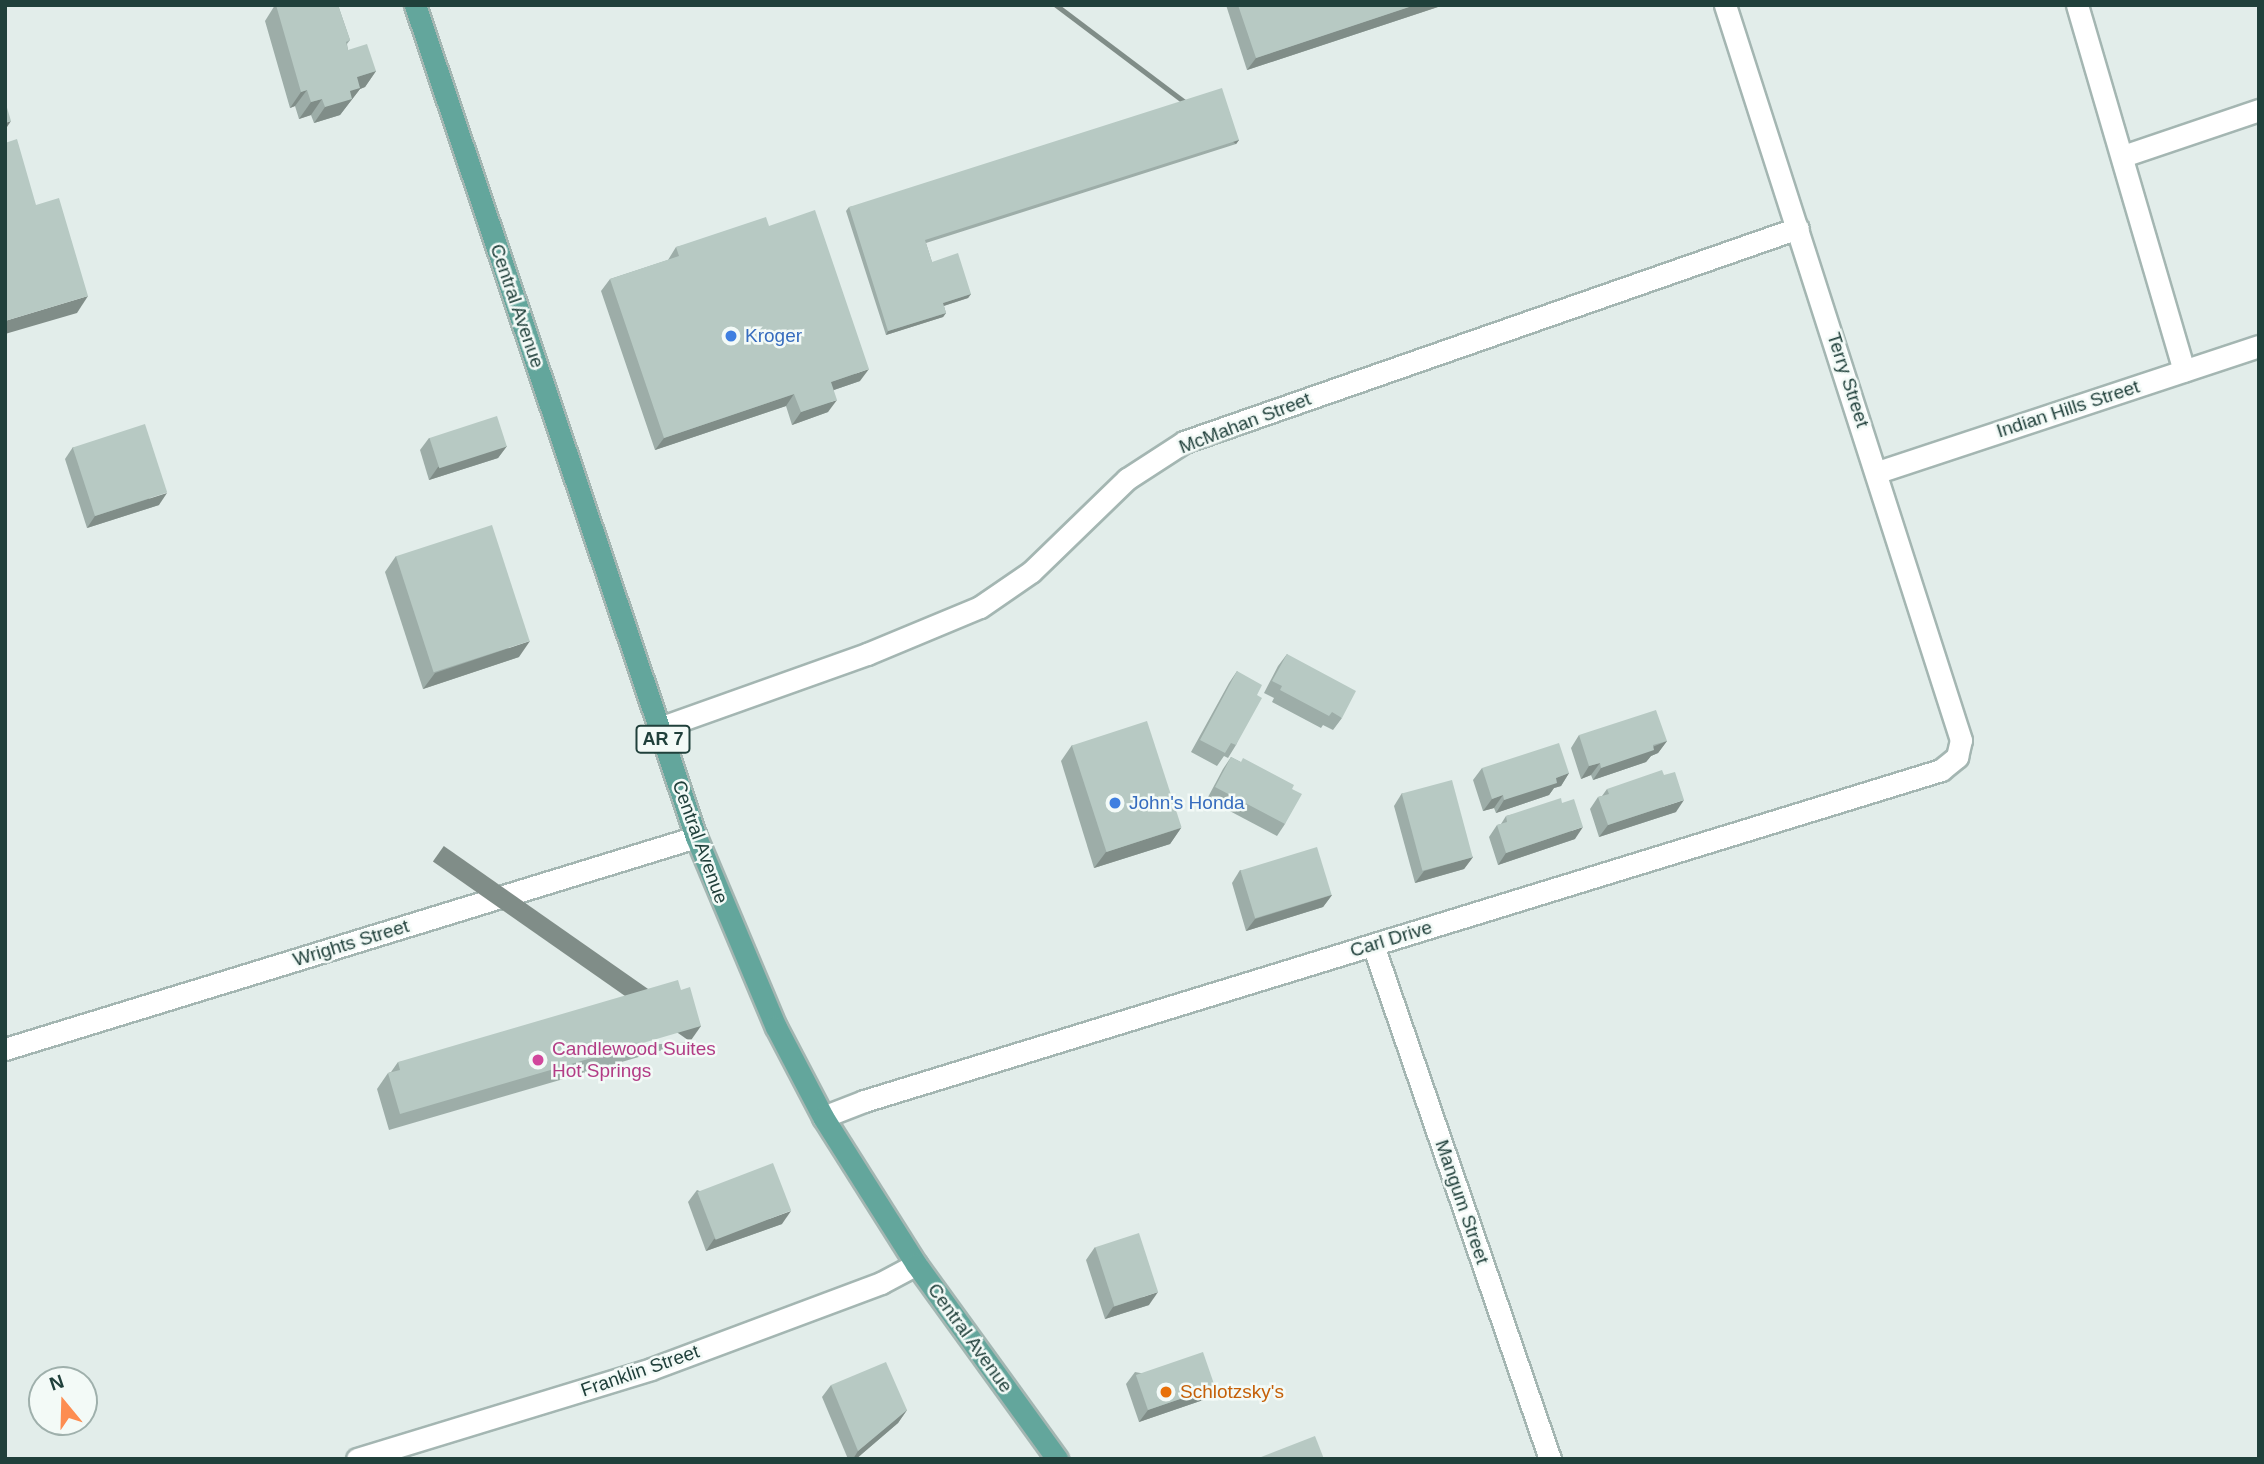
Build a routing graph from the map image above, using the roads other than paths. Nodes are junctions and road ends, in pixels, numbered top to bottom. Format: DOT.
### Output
graph roads {
  1 [pos="415,5"];
  2 [pos="1726,5"];
  3 [pos="2077,5"];
  4 [pos="2259,110"];
  5 [pos="2123,156"];
  6 [pos="1798,229"];
  7 [pos="2259,346"];
  8 [pos="2184,371"];
  9 [pos="1878,472"];
  10 [pos="659,728"];
  11 [pos="1957,757"];
  12 [pos="696,837"];
  13 [pos="1373,944"];
  14 [pos="5,1049"];
  15 [pos="822,1118"];
  16 [pos="916,1264"];
  17 [pos="357,1459"];
  18 [pos="1057,1459"];
  19 [pos="1550,1459"];
  1 -- 10 [label="main road, Central Avenue / AR 7"];
  2 -- 6 [label="street, Terry Street"];
  3 -- 5 [label="street"];
  4 -- 5 [label="street"];
  5 -- 8 [label="street"];
  6 -- 9 [label="street, Terry Street"];
  6 -- 10 [label="street, McMahan Street"];
  7 -- 8 [label="street, Indian Hills Street"];
  8 -- 9 [label="street, Indian Hills Street"];
  9 -- 11 [label="street, Terry Street"];
  10 -- 12 [label="main road, Central Avenue / AR 7"];
  11 -- 13 [label="street, Carl Drive"];
  12 -- 14 [label="street, Wrights Street"];
  12 -- 15 [label="main road, Central Avenue / AR 7"];
  13 -- 15 [label="street, Carl Drive"];
  13 -- 19 [label="street, Mangum Street"];
  15 -- 16 [label="main road, Central Avenue / AR 7"];
  16 -- 17 [label="street, Franklin Street"];
  16 -- 18 [label="main road, Central Avenue / AR 7"];
}
